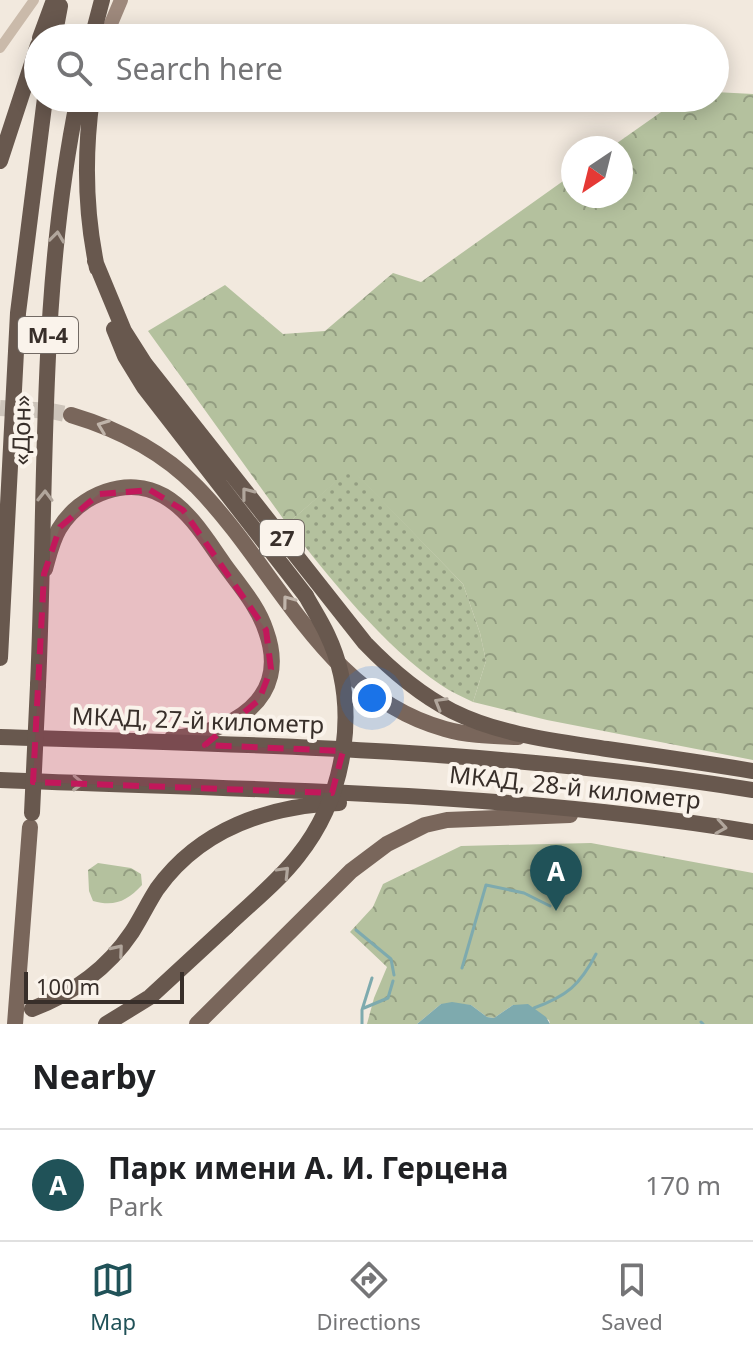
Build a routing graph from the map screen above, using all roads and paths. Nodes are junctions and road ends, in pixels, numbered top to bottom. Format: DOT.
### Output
graph roads {
  1 [pos="34,0"];
  2 [pos="54,0"];
  3 [pos="61,0"];
  4 [pos="105,0"];
  5 [pos="121,0"];
  6 [pos="45,24"];
  7 [pos="57,24"];
  8 [pos="97,24"];
  9 [pos="104,24"];
  10 [pos="110,24"];
  11 [pos="0,48"];
  12 [pos="24,88"];
  13 [pos="43,112"];
  14 [pos="75,112"];
  15 [pos="91,112"];
  16 [pos="0,161"];
  17 [pos="95,261"];
  18 [pos="12,400"];
  19 [pos="71,415"];
  20 [pos="0,456"];
  21 [pos="44,574"];
  22 [pos="0,658"];
  23 [pos="0,737"];
  24 [pos="540,738"];
  25 [pos="128,742"];
  26 [pos="394,753"];
  27 [pos="753,771"];
  28 [pos="0,780"];
  29 [pos="753,790"];
  30 [pos="449,798"];
  31 [pos="639,816"];
  32 [pos="31,820"];
  33 [pos="753,832"];
  34 [pos="32,1009"];
  35 [pos="15,1024"];
  36 [pos="106,1024"];
  37 [pos="197,1024"];
  1 -- 11 [label="street"];
  2 -- 6 [label="highway"];
  3 -- 7 [label="highway"];
  4 -- 8 [label="highway"];
  4 -- 9 [label="highway"];
  5 -- 10 [label="main road"];
  12 -- 16 [label="highway"];
  13 -- 18 [label="highway, «Дон» / М-4"];
  21 -- 14 [label="highway, «Дон» / М-4, one-way"];
  15 -- 17 [label="highway, 27"];
  24 -- 17 [label="highway, 27, one-way"];
  36 -- 17 [label="highway, 27, one-way, bridge"];
  18 -- 20 [label="highway"];
  18 -- 22 [label="highway, «Дон» / М-4"];
  24 -- 19 [label="main road, one-way"];
  21 -- 25 [label="main road"];
  21 -- 32 [label="highway, «Дон» / М-4, bridge"];
  23 -- 25 [label="highway, МКАД, 27-й километр"];
  24 -- 27 [label="highway, 27"];
  25 -- 26 [label="highway, МКАД, 27-й километр"];
  26 -- 29 [label="highway, МКАД, 28-й километр"];
  28 -- 30 [label="highway, МКАД, 28-й километр, one-way"];
  30 -- 31 [label="highway, МКАД, 28-й километр"];
  34 -- 30 [label="highway, one-way"];
  31 -- 33 [label="highway, МКАД, 28-й километр, one-way"];
  31 -- 37 [label="main road"];
  32 -- 35 [label="main road"];
}
